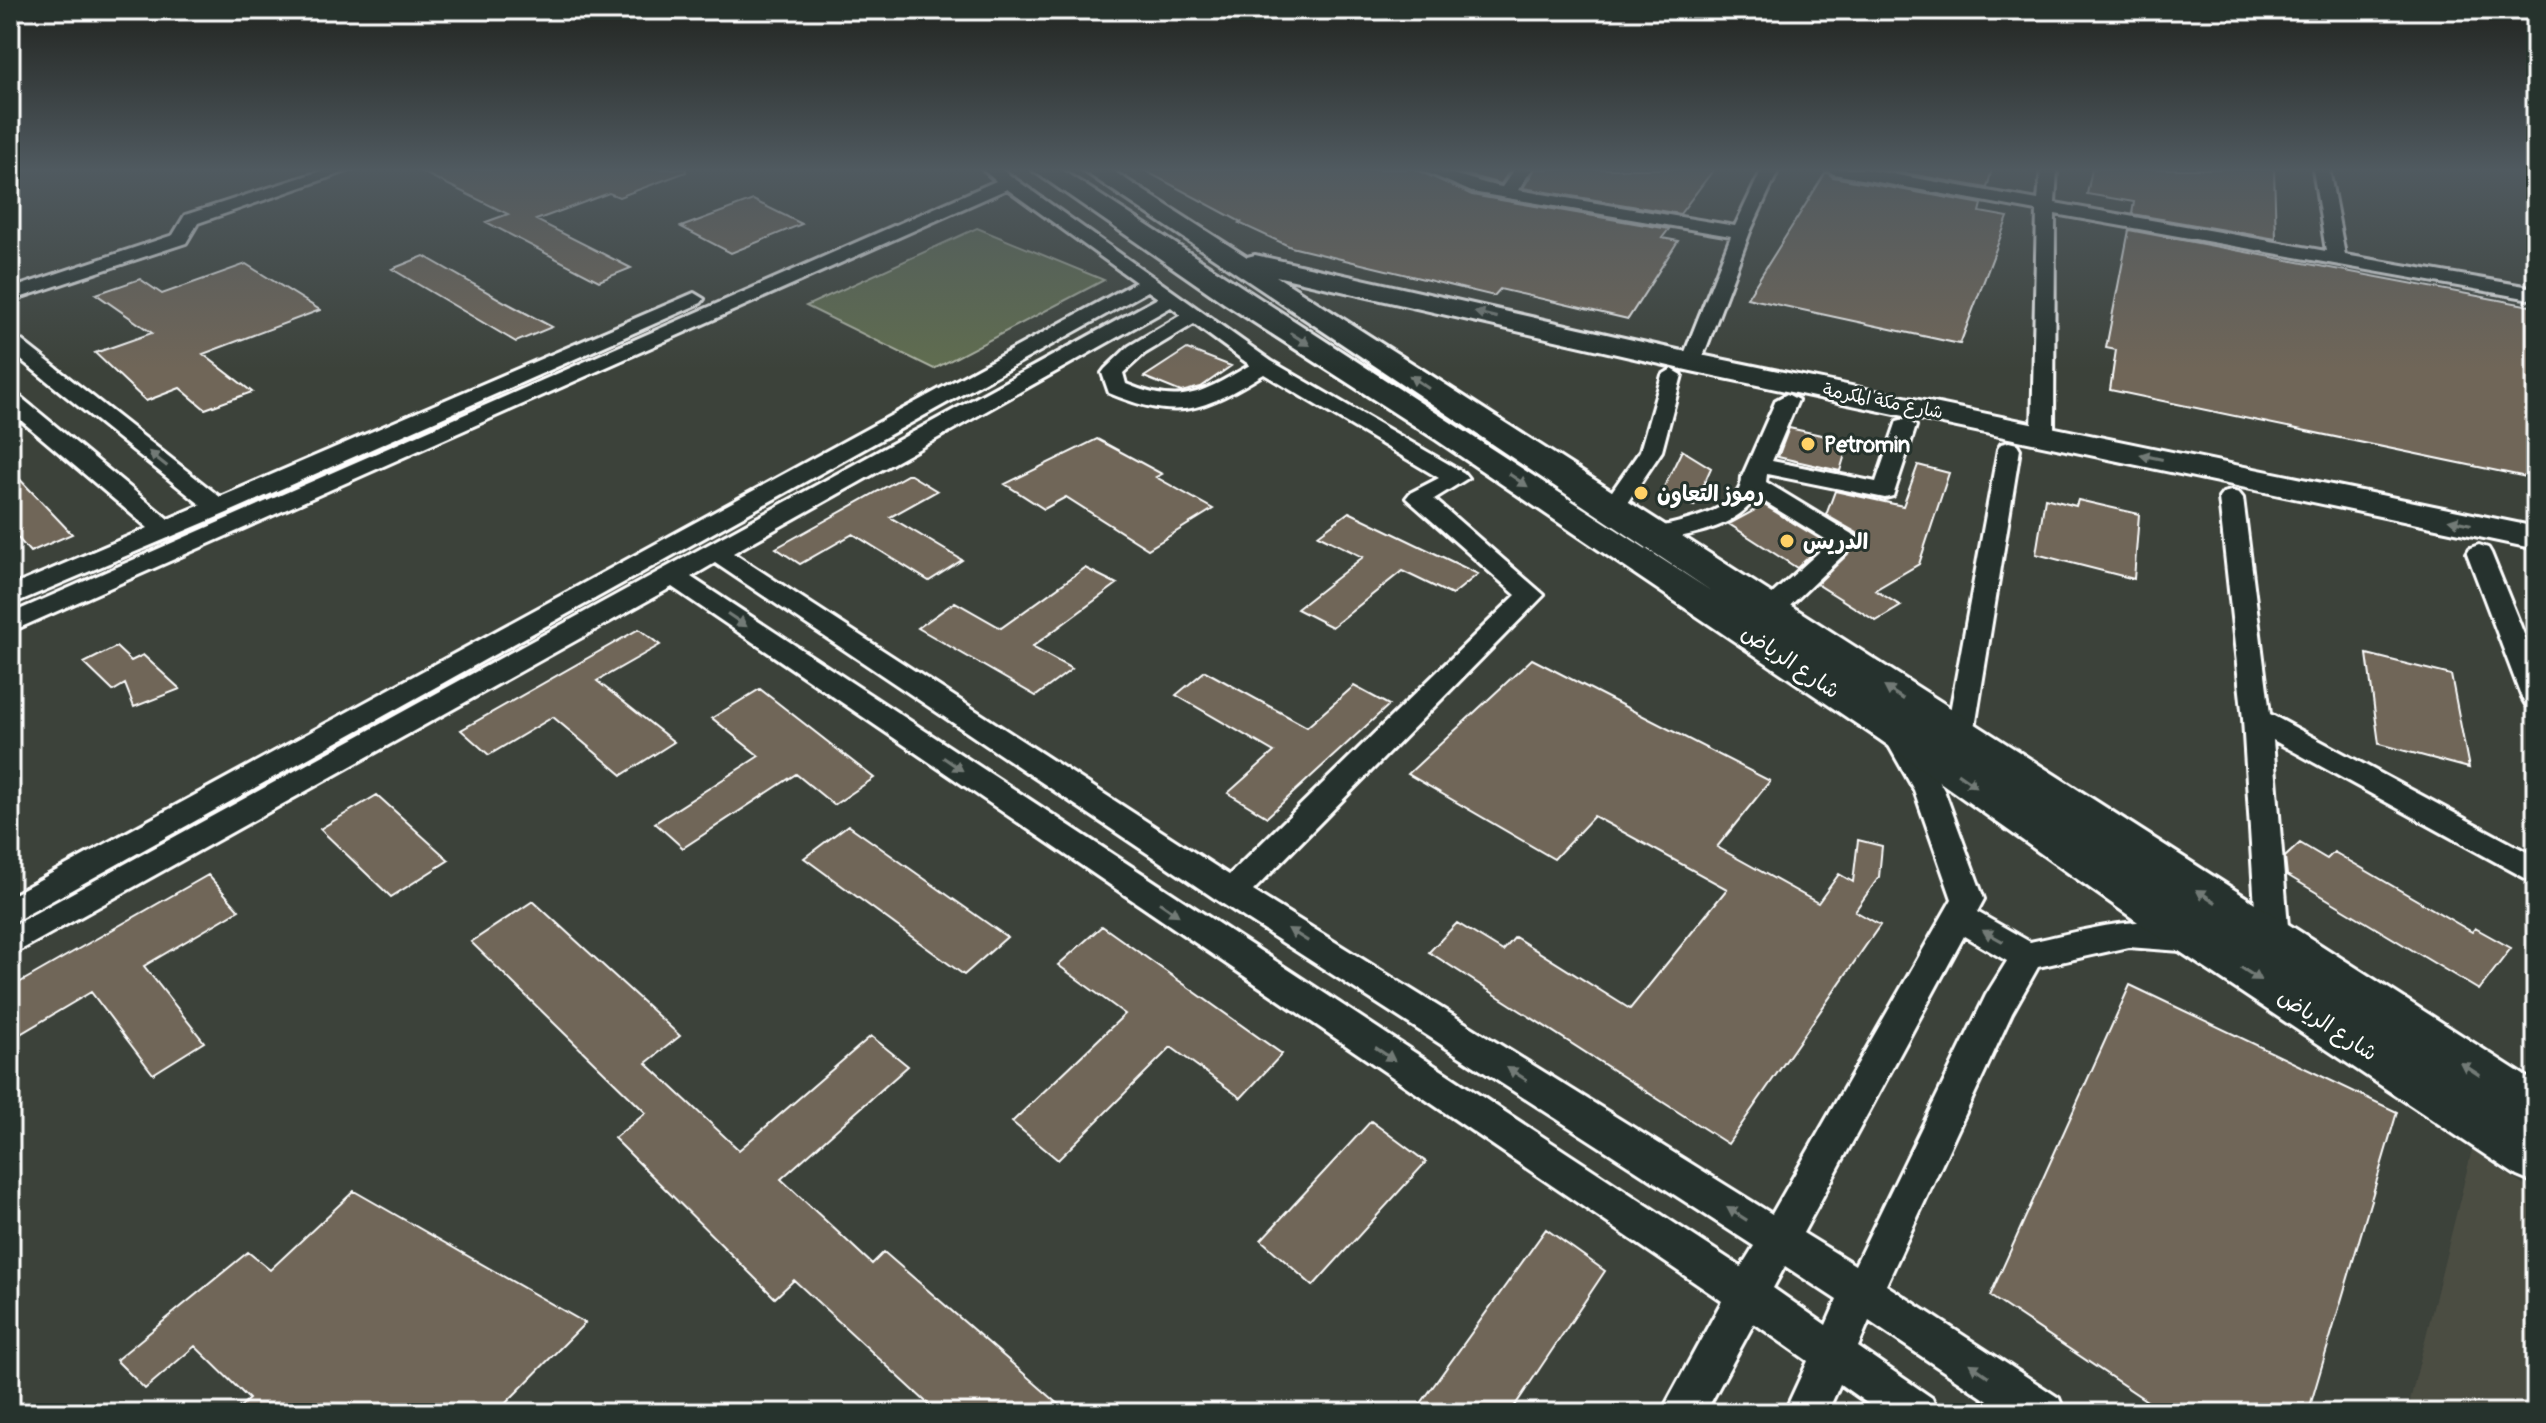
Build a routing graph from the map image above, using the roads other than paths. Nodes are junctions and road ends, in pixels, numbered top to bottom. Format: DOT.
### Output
graph roads {
  1 [pos="182,235"];
  2 [pos="862,235"];
  3 [pos="871,235"];
  4 [pos="1088,235"];
  5 [pos="1122,235"];
  6 [pos="1197,235"];
  7 [pos="1740,235"];
  8 [pos="2046,235"];
  9 [pos="2205,235"];
  10 [pos="2333,235"];
  11 [pos="1232,258"];
  12 [pos="2337,259"];
  13 [pos="1148,283"];
  14 [pos="2536,294"];
  15 [pos="10,295"];
  16 [pos="1171,299"];
  17 [pos="1296,300"];
  18 [pos="1193,316"];
  19 [pos="10,341"];
  20 [pos="1264,365"];
  21 [pos="1682,368"];
  22 [pos="10,400"];
  23 [pos="1787,400"];
  24 [pos="1905,426"];
  25 [pos="1465,429"];
  26 [pos="2043,433"];
  27 [pos="2009,449"];
  28 [pos="1757,475"];
  29 [pos="2242,489"];
  30 [pos="1613,507"];
  31 [pos="219,508"];
  32 [pos="166,530"];
  33 [pos="1656,535"];
  34 [pos="2536,538"];
  35 [pos="714,551"];
  36 [pos="2479,553"];
  37 [pos="2536,566"];
  38 [pos="672,576"];
  39 [pos="10,597"];
  40 [pos="1768,612"];
  41 [pos="10,624"];
  42 [pos="2536,698"];
  43 [pos="2257,719"];
  44 [pos="1893,729"];
  45 [pos="1960,734"];
  46 [pos="2536,872"];
  47 [pos="1231,893"];
  48 [pos="10,911"];
  49 [pos="1958,917"];
  50 [pos="2273,939"];
  51 [pos="2199,940"];
  52 [pos="10,943"];
  53 [pos="2027,956"];
  54 [pos="2536,1111"];
  55 [pos="2536,1159"];
  56 [pos="1777,1239"];
  57 [pos="1861,1292"];
  58 [pos="1748,1295"];
  59 [pos="1833,1356"];
  60 [pos="1682,1413"];
  61 [pos="1805,1413"];
  62 [pos="1917,1413"];
  63 [pos="2044,1413"];
  1 -- 15 [label="street"];
  2 -- 31 [label="street"];
  3 -- 41 [label="street"];
  4 -- 13 [label="street"];
  5 -- 25 [label="main road, شارع الرياض, one-way"];
  6 -- 11 [label="main road, شارع الرياض"];
  7 -- 21 [label="street"];
  8 -- 26 [label="street"];
  9 -- 12 [label="street"];
  10 -- 12 [label="street"];
  11 -- 17 [label="main road, شارع الرياض"];
  21 -- 11 [label="main road, شارع مكة المكرمة, one-way"];
  12 -- 14 [label="street"];
  13 -- 16 [label="street"];
  13 -- 48 [label="street"];
  16 -- 18 [label="street"];
  16 -- 35 [label="street"];
  17 -- 21 [label="main road, شارع مكة المكرمة"];
  25 -- 17 [label="main road, شارع الرياض, one-way"];
  18 -- 20 [label="street"];
  18 -- 20 [label="street"];
  31 -- 19 [label="street, one-way"];
  20 -- 47 [label="street"];
  21 -- 23 [label="main road, شارع مكة المكرمة"];
  21 -- 26 [label="main road, شارع مكة المكرمة"];
  21 -- 30 [label="street"];
  22 -- 32 [label="street"];
  23 -- 24 [label="main road, شارع مكة المكرمة"];
  23 -- 28 [label="street"];
  24 -- 27 [label="main road, شارع مكة المكرمة"];
  24 -- 28 [label="street"];
  25 -- 30 [label="main road, شارع الرياض"];
  25 -- 44 [label="main road, شارع الرياض, one-way"];
  29 -- 26 [label="main road, شارع مكة المكرمة, one-way"];
  27 -- 29 [label="main road, شارع مكة المكرمة"];
  27 -- 45 [label="street"];
  28 -- 33 [label="street"];
  28 -- 40 [label="street"];
  34 -- 29 [label="main road, شارع مكة المكرمة, one-way"];
  29 -- 36 [label="main road, شارع مكة المكرمة"];
  29 -- 43 [label="street"];
  30 -- 33 [label="main road, شارع الرياض"];
  31 -- 32 [label="street"];
  32 -- 39 [label="street"];
  33 -- 40 [label="main road, شارع الرياض"];
  35 -- 38 [label="street"];
  35 -- 47 [label="street"];
  36 -- 37 [label="main road, شارع مكة المكرمة"];
  36 -- 42 [label="street"];
  38 -- 52 [label="street"];
  38 -- 58 [label="street, one-way"];
  45 -- 40 [label="main road, شارع الرياض, one-way"];
  43 -- 46 [label="street"];
  43 -- 50 [label="street"];
  44 -- 49 [label="street"];
  44 -- 51 [label="main road, شارع الرياض, one-way"];
  50 -- 45 [label="main road, شارع الرياض, one-way"];
  56 -- 47 [label="street, one-way"];
  53 -- 49 [label="street, one-way"];
  49 -- 56 [label="street"];
  54 -- 50 [label="main road, شارع الرياض, one-way"];
  51 -- 53 [label="street"];
  51 -- 55 [label="main road, شارع الرياض, one-way"];
  53 -- 57 [label="street"];
  56 -- 57 [label="street"];
  56 -- 58 [label="street"];
  57 -- 59 [label="street"];
  63 -- 57 [label="street, one-way"];
  58 -- 59 [label="street"];
  58 -- 60 [label="street"];
  59 -- 61 [label="street"];
  59 -- 62 [label="street"];
}
